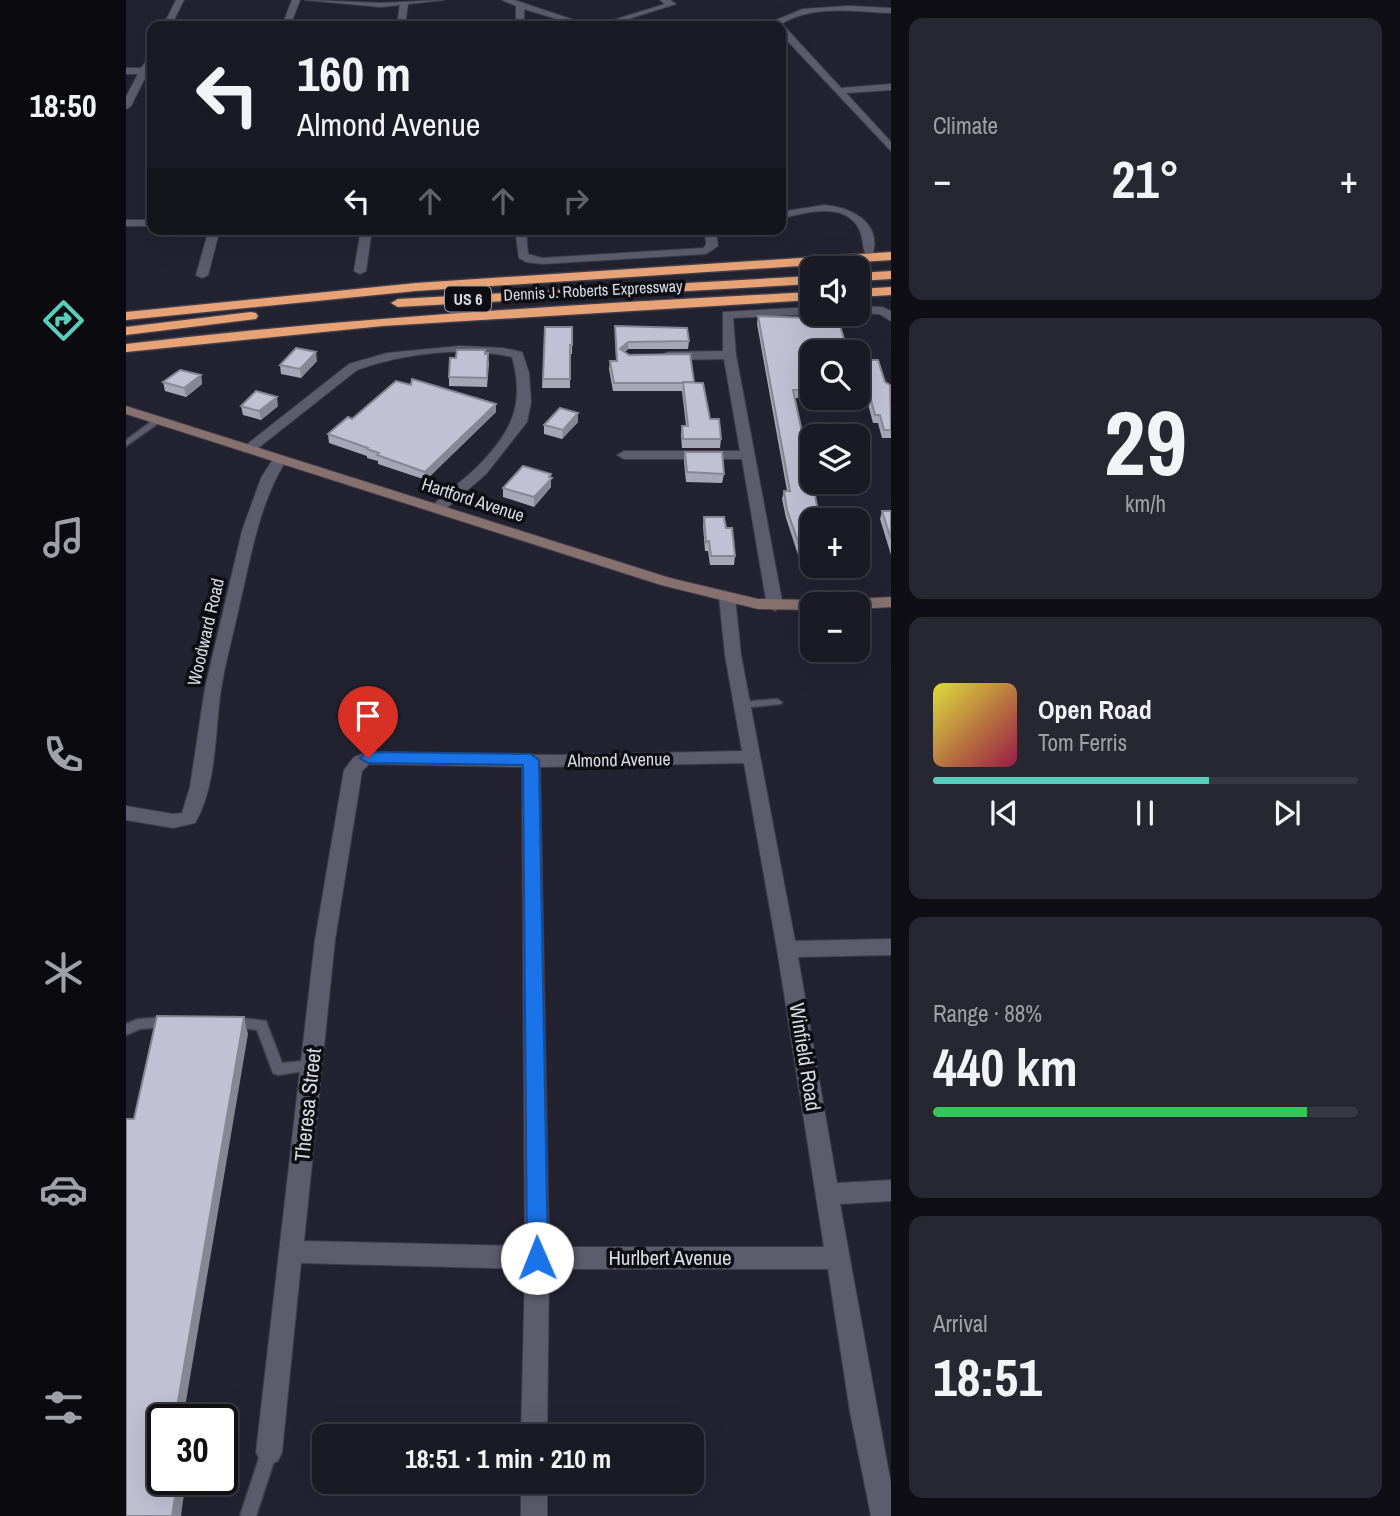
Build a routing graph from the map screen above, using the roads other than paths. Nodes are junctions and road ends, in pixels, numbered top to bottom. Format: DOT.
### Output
graph roads {
  1 [pos="180,0"];
  2 [pos="296,0"];
  3 [pos="309,0"];
  4 [pos="440,0"];
  5 [pos="506,0"];
  6 [pos="664,0"];
  7 [pos="404,4"];
  8 [pos="520,5"];
  9 [pos="889,12"];
  10 [pos="170,21"];
  11 [pos="288,21"];
  12 [pos="402,21"];
  13 [pos="520,21"];
  14 [pos="572,21"];
  15 [pos="615,21"];
  16 [pos="780,21"];
  17 [pos="786,34"];
  18 [pos="147,65"];
  19 [pos="126,71"];
  20 [pos="144,71"];
  21 [pos="138,83"];
  22 [pos="147,83"];
  23 [pos="891,87"];
  24 [pos="838,91"];
  25 [pos="126,106"];
  26 [pos="891,148"];
  27 [pos="786,215"];
  28 [pos="126,223"];
  29 [pos="147,223"];
  30 [pos="213,235"];
  31 [pos="366,235"];
  32 [pos="521,235"];
  33 [pos="711,235"];
  34 [pos="869,251"];
  35 [pos="891,258"];
  36 [pos="360,271"];
  37 [pos="202,275"];
  38 [pos="575,275"];
  39 [pos="891,275"];
  40 [pos="870,276"];
  41 [pos="800,281"];
  42 [pos="891,291"];
  43 [pos="870,292"];
  44 [pos="800,297"];
  45 [pos="891,298"];
  46 [pos="870,299"];
  47 [pos="126,302"];
  48 [pos="800,311"];
  49 [pos="870,311"];
  50 [pos="126,316"];
  51 [pos="891,317"];
  52 [pos="126,331"];
  53 [pos="126,348"];
  54 [pos="730,355"];
  55 [pos="653,356"];
  56 [pos="126,410"];
  57 [pos="159,420"];
  58 [pos="126,444"];
  59 [pos="248,449"];
  60 [pos="624,454"];
  61 [pos="750,455"];
  62 [pos="279,459"];
  63 [pos="437,509"];
  64 [pos="727,597"];
  65 [pos="891,602"];
  66 [pos="870,603"];
  67 [pos="800,605"];
  68 [pos="775,606"];
  69 [pos="777,702"];
  70 [pos="742,705"];
  71 [pos="752,757"];
  72 [pos="531,760"];
  73 [pos="360,761"];
  74 [pos="126,813"];
  75 [pos="891,947"];
  76 [pos="787,949"];
  77 [pos="221,1020"];
  78 [pos="180,1021"];
  79 [pos="126,1030"];
  80 [pos="312,1065"];
  81 [pos="891,1190"];
  82 [pos="827,1194"];
  83 [pos="292,1252"];
  84 [pos="537,1258"];
  85 [pos="838,1258"];
  86 [pos="534,1424"];
  87 [pos="269,1452"];
  88 [pos="534,1494"];
  89 [pos="886,1507"];
  90 [pos="248,1516"];
  91 [pos="534,1516"];
  1 -- 10 [label="street"];
  2 -- 11 [label="street"];
  3 -- 7 [label="street"];
  4 -- 7 [label="street"];
  5 -- 8 [label="street"];
  6 -- 15 [label="street"];
  7 -- 12 [label="street"];
  8 -- 13 [label="street"];
  8 -- 14 [label="street"];
  9 -- 16 [label="street"];
  17 -- 24 [label="street"];
  18 -- 20 [label="street"];
  19 -- 20 [label="street"];
  20 -- 21 [label="street"];
  21 -- 22 [label="street"];
  21 -- 25 [label="street"];
  23 -- 24 [label="street"];
  24 -- 26 [label="street"];
  27 -- 34 [label="street"];
  28 -- 29 [label="street"];
  30 -- 37 [label="street"];
  31 -- 36 [label="street"];
  32 -- 33 [label="street"];
  35 -- 38 [label="highway"];
  38 -- 47 [label="highway"];
  38 -- 50 [label="highway"];
  39 -- 40 [label="highway"];
  41 -- 52 [label="highway, Dennis J. Roberts Expressway / US 6"];
  42 -- 43 [label="highway"];
  44 -- 53 [label="highway, Dennis J. Roberts Expressway / US 6"];
  45 -- 46 [label="highway"];
  48 -- 54 [label="street"];
  49 -- 51 [label="street"];
  54 -- 55 [label="street"];
  54 -- 61 [label="street"];
  56 -- 57 [label="main road, Hartford Avenue"];
  57 -- 58 [label="lane"];
  57 -- 59 [label="main road, Hartford Avenue"];
  59 -- 62 [label="main road, Hartford Avenue"];
  59 -- 63 [label="street"];
  60 -- 61 [label="street"];
  61 -- 68 [label="street"];
  62 -- 63 [label="main road, Hartford Avenue"];
  62 -- 74 [label="street, Woodward Road"];
  63 -- 64 [label="main road, Hartford Avenue"];
  64 -- 68 [label="main road, Hartford Avenue"];
  64 -- 70 [label="street, Winfield Road"];
  65 -- 66 [label="main road"];
  67 -- 68 [label="main road, Hartford Avenue"];
  69 -- 70 [label="lane"];
  70 -- 71 [label="street, Winfield Road"];
  71 -- 72 [label="street, Almond Avenue"];
  71 -- 76 [label="street, Winfield Road"];
  72 -- 73 [label="street, Almond Avenue"];
  72 -- 84 [label="street"];
  73 -- 80 [label="street, Theresa Street"];
  75 -- 76 [label="street"];
  76 -- 82 [label="street, Winfield Road"];
  77 -- 80 [label="lane"];
  78 -- 79 [label="lane"];
  80 -- 83 [label="street, Theresa Street"];
  81 -- 82 [label="street"];
  82 -- 85 [label="street, Winfield Road"];
  83 -- 84 [label="street, Hurlbert Avenue"];
  83 -- 87 [label="street, Theresa Street"];
  84 -- 85 [label="street, Hurlbert Avenue"];
  84 -- 86 [label="street"];
  85 -- 89 [label="street, Winfield Road"];
  87 -- 90 [label="lane"];
  88 -- 91 [label="street"];
}
